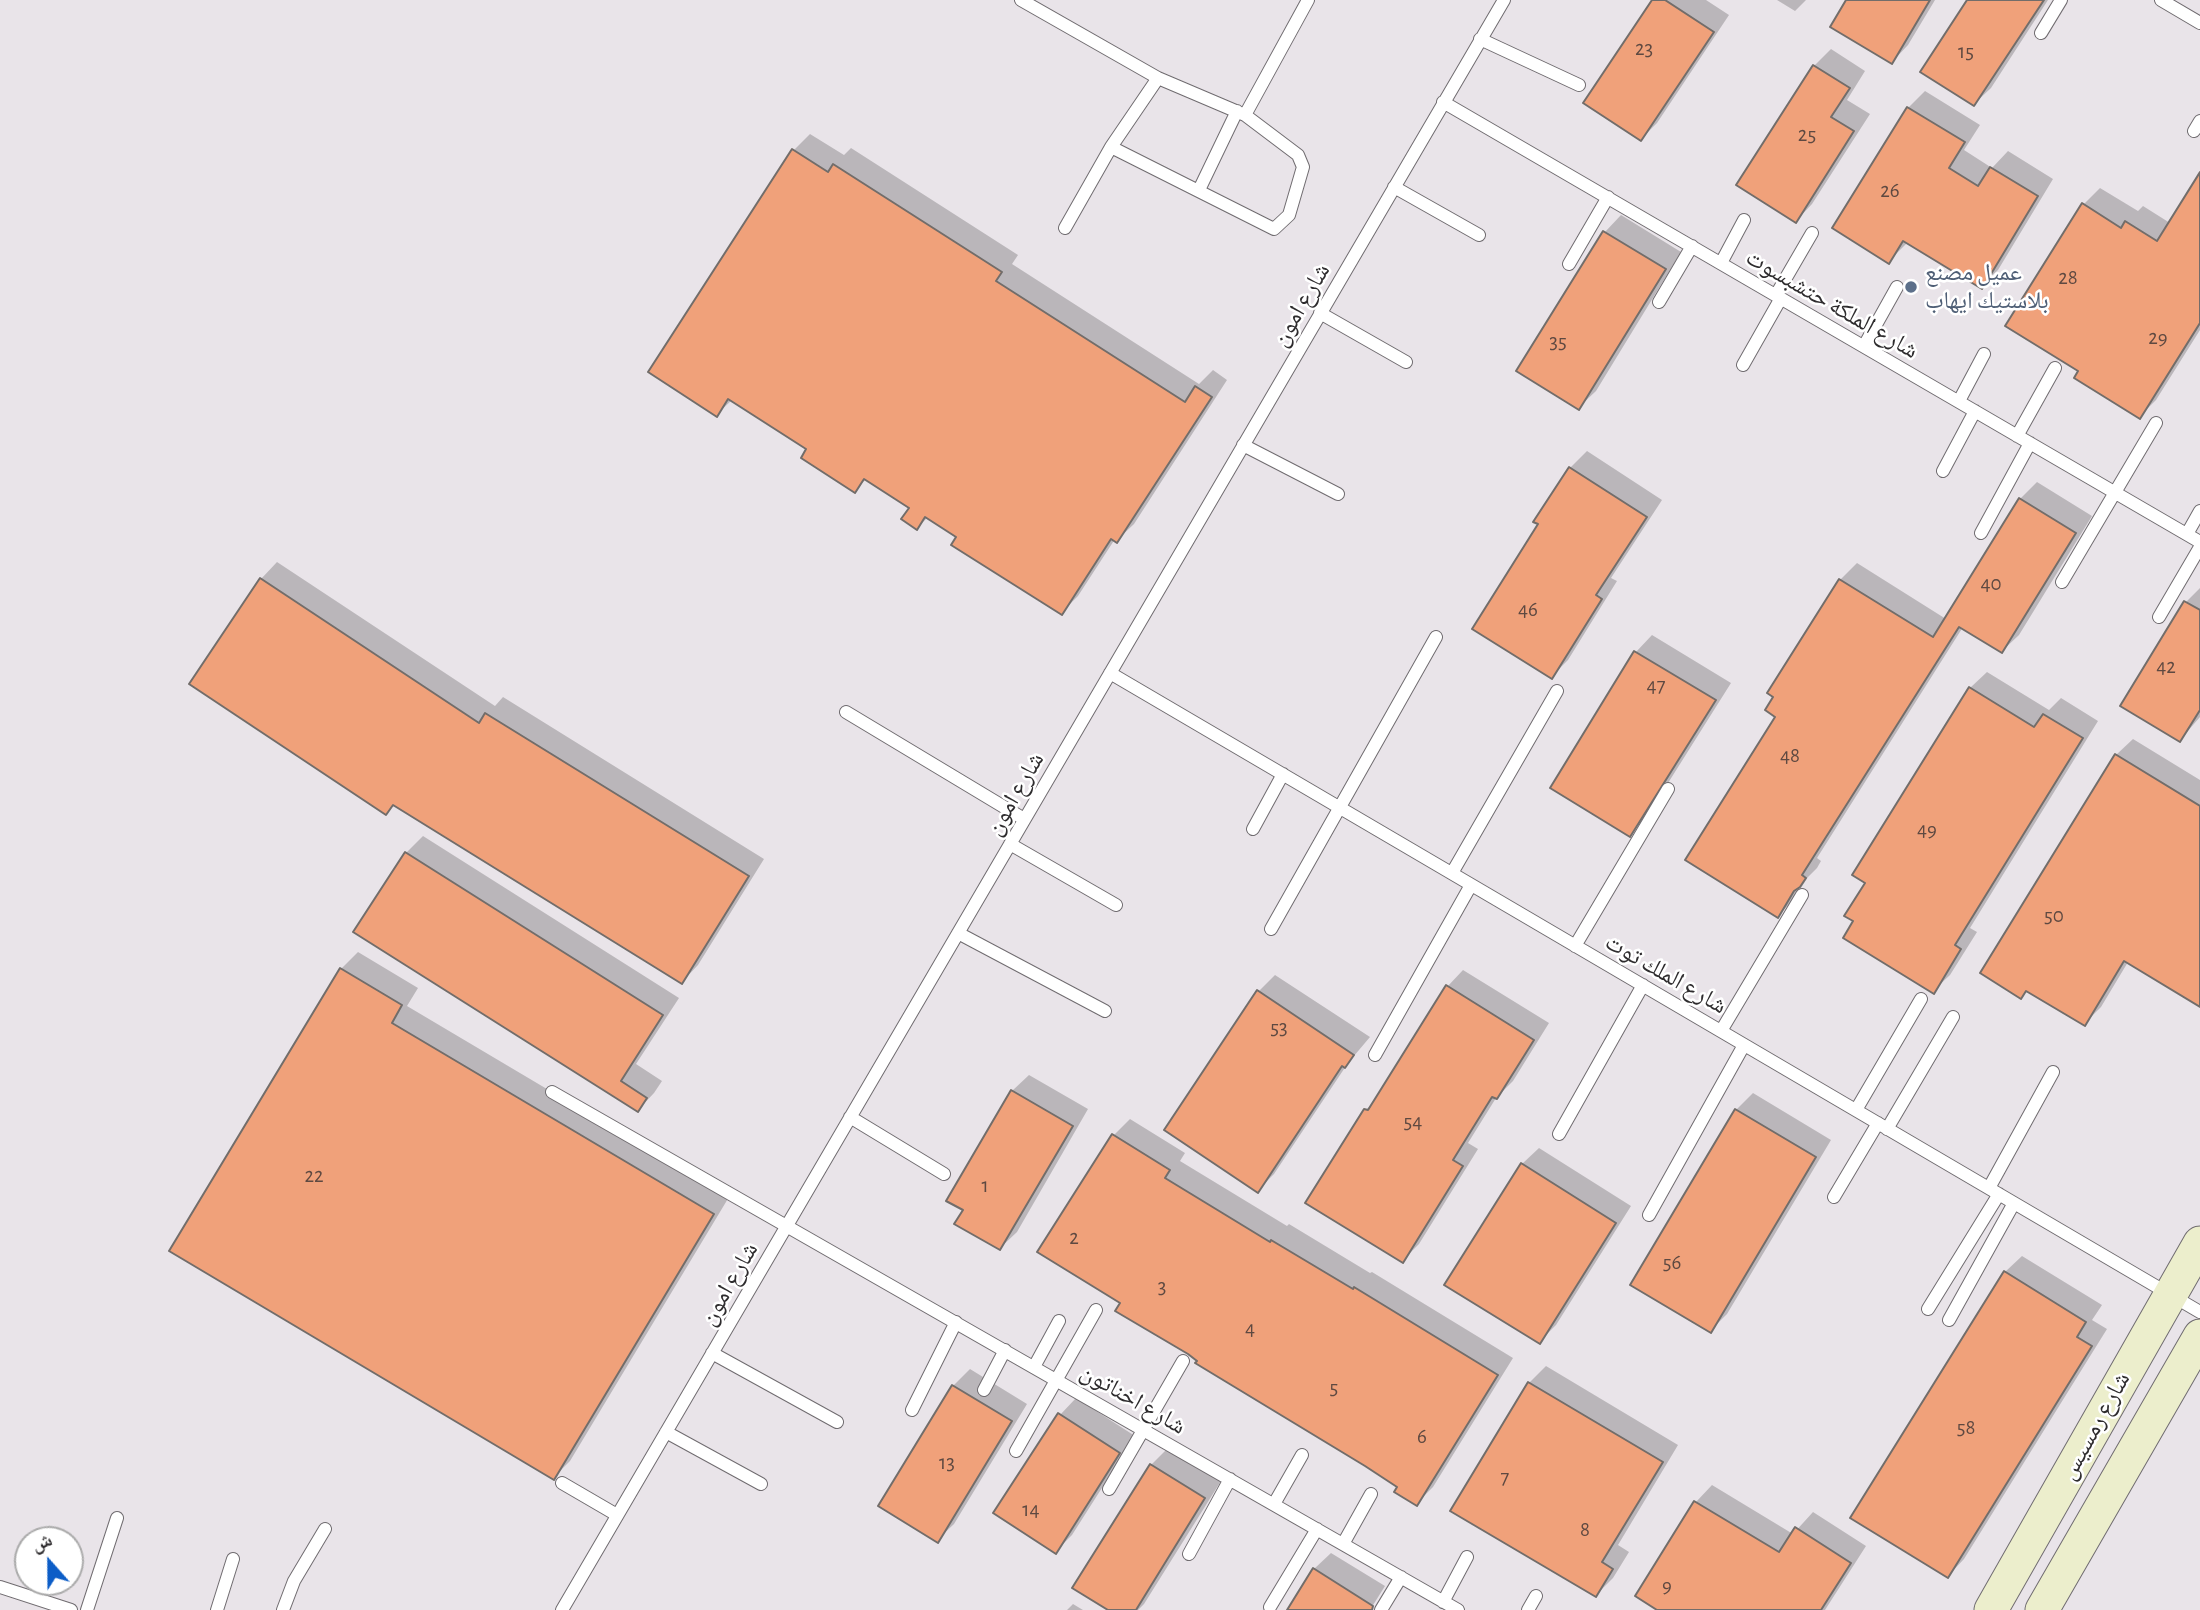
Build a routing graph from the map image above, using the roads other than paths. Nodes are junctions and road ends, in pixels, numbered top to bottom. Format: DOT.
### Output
graph roads {
  1 [pos="1021,0"];
  2 [pos="1308,0"];
  3 [pos="1504,0"];
  4 [pos="2060,0"];
  5 [pos="2166,1"];
  6 [pos="2200,23"];
  7 [pos="2041,33"];
  8 [pos="1480,39"];
  9 [pos="1158,78"];
  10 [pos="1578,85"];
  11 [pos="1444,102"];
  12 [pos="1241,113"];
  13 [pos="1111,147"];
  14 [pos="1394,187"];
  15 [pos="1199,190"];
  16 [pos="1608,197"];
  17 [pos="1744,220"];
  18 [pos="1065,228"];
  19 [pos="1812,233"];
  20 [pos="1479,234"];
  21 [pos="1692,246"];
  22 [pos="1721,263"];
  23 [pos="1569,264"];
  24 [pos="1897,287"];
  25 [pos="1779,297"];
  26 [pos="1660,302"];
  27 [pos="1320,313"];
  28 [pos="1864,346"];
  29 [pos="1984,354"];
  30 [pos="1406,362"];
  31 [pos="1743,365"];
  32 [pos="2055,368"];
  33 [pos="1959,401"];
  34 [pos="1975,411"];
  35 [pos="2156,423"];
  36 [pos="2017,436"];
  37 [pos="2030,443"];
  38 [pos="1243,445"];
  39 [pos="1943,471"];
  40 [pos="2115,492"];
  41 [pos="1338,494"];
  42 [pos="2200,512"];
  43 [pos="1981,533"];
  44 [pos="2187,534"];
  45 [pos="2200,541"];
  46 [pos="2200,547"];
  47 [pos="2062,582"];
  48 [pos="2159,617"];
  49 [pos="1436,637"];
  50 [pos="1110,673"];
  51 [pos="1557,691"];
  52 [pos="846,712"];
  53 [pos="1283,774"];
  54 [pos="1668,789"];
  55 [pos="1340,807"];
  56 [pos="1024,819"];
  57 [pos="1254,829"];
  58 [pos="1010,844"];
  59 [pos="1452,873"];
  60 [pos="1471,885"];
  61 [pos="1802,895"];
  62 [pos="1116,905"];
  63 [pos="1271,929"];
  64 [pos="958,933"];
  65 [pos="1575,946"];
  66 [pos="1643,985"];
  67 [pos="1922,999"];
  68 [pos="1105,1011"];
  69 [pos="1953,1017"];
  70 [pos="1721,1031"];
  71 [pos="1744,1045"];
  72 [pos="1375,1055"];
  73 [pos="2053,1072"];
  74 [pos="552,1092"];
  75 [pos="1856,1110"];
  76 [pos="850,1118"];
  77 [pos="1883,1126"];
  78 [pos="1559,1134"];
  79 [pos="944,1174"];
  80 [pos="1994,1191"];
  81 [pos="1834,1197"];
  82 [pos="2014,1203"];
  83 [pos="1649,1215"];
  84 [pos="787,1225"];
  85 [pos="2200,1243"];
  86 [pos="2169,1294"];
  87 [pos="1928,1309"];
  88 [pos="1096,1310"];
  89 [pos="2200,1312"];
  90 [pos="1949,1320"];
  91 [pos="1059,1321"];
  92 [pos="956,1322"];
  93 [pos="2200,1336"];
  94 [pos="1005,1350"];
  95 [pos="712,1353"];
  96 [pos="1183,1361"];
  97 [pos="1034,1367"];
  98 [pos="1056,1380"];
  99 [pos="985,1390"];
  100 [pos="912,1410"];
  101 [pos="837,1422"];
  102 [pos="1144,1430"];
  103 [pos="666,1432"];
  104 [pos="1016,1451"];
  105 [pos="1301,1455"];
  106 [pos="1230,1479"];
  107 [pos="562,1483"];
  108 [pos="761,1484"];
  109 [pos="1109,1489"];
  110 [pos="1371,1494"];
  111 [pos="1273,1504"];
  112 [pos="617,1515"];
  113 [pos="117,1518"];
  114 [pos="325,1529"];
  115 [pos="1317,1529"];
  116 [pos="1343,1544"];
  117 [pos="1189,1553"];
  118 [pos="1467,1557"];
  119 [pos="233,1559"];
  120 [pos="1401,1577"];
  121 [pos="2,1592"];
  122 [pos="1536,1596"];
  123 [pos="1443,1602"];
  124 [pos="1270,1607"];
  125 [pos="567,1608"];
  126 [pos="71,1610"];
  127 [pos="87,1610"];
  128 [pos="217,1610"];
  129 [pos="283,1610"];
  130 [pos="1381,1610"];
  131 [pos="1458,1610"];
  132 [pos="1528,1610"];
  133 [pos="1991,1610"];
  134 [pos="2042,1610"];
  1 -- 9 [label="lane"];
  2 -- 12 [label="lane"];
  3 -- 8 [label="lane, شارع امون"];
  4 -- 7 [label="lane"];
  5 -- 6 [label="lane"];
  8 -- 10 [label="lane"];
  8 -- 11 [label="lane, شارع امون"];
  9 -- 12 [label="lane"];
  9 -- 13 [label="lane"];
  11 -- 14 [label="lane, شارع امون"];
  11 -- 16 [label="lane, شارع الملكة حتشبسوت"];
  12 -- 15 [label="lane"];
  12 -- 15 [label="lane"];
  13 -- 15 [label="lane"];
  13 -- 18 [label="lane"];
  14 -- 20 [label="lane"];
  14 -- 27 [label="lane, شارع امون"];
  16 -- 21 [label="lane, شارع الملكة حتشبسوت"];
  16 -- 23 [label="lane"];
  17 -- 22 [label="lane"];
  19 -- 25 [label="lane"];
  21 -- 22 [label="lane, شارع الملكة حتشبسوت"];
  21 -- 26 [label="lane"];
  22 -- 25 [label="lane, شارع الملكة حتشبسوت"];
  24 -- 28 [label="lane"];
  25 -- 28 [label="lane, شارع الملكة حتشبسوت"];
  25 -- 31 [label="lane"];
  27 -- 30 [label="lane"];
  27 -- 38 [label="lane, شارع امون"];
  28 -- 33 [label="lane, شارع الملكة حتشبسوت"];
  29 -- 33 [label="lane"];
  32 -- 36 [label="lane"];
  33 -- 34 [label="lane, شارع الملكة حتشبسوت"];
  34 -- 36 [label="lane, شارع الملكة حتشبسوت"];
  34 -- 39 [label="lane"];
  35 -- 40 [label="lane"];
  36 -- 37 [label="lane, شارع الملكة حتشبسوت"];
  37 -- 40 [label="lane, شارع الملكة حتشبسوت"];
  37 -- 43 [label="lane"];
  38 -- 41 [label="lane"];
  38 -- 50 [label="lane, شارع امون"];
  40 -- 44 [label="lane, شارع الملكة حتشبسوت"];
  40 -- 47 [label="lane"];
  42 -- 44 [label="lane"];
  44 -- 45 [label="lane, شارع الملكة حتشبسوت"];
  46 -- 48 [label="lane"];
  49 -- 55 [label="lane"];
  50 -- 53 [label="lane, شارع الملك توت"];
  50 -- 56 [label="lane, شارع امون"];
  51 -- 59 [label="lane"];
  52 -- 56 [label="lane"];
  53 -- 55 [label="lane, شارع الملك توت"];
  53 -- 57 [label="lane"];
  54 -- 65 [label="lane"];
  55 -- 59 [label="lane, شارع الملك توت"];
  55 -- 63 [label="lane"];
  56 -- 58 [label="lane, شارع امون"];
  58 -- 62 [label="lane"];
  58 -- 64 [label="lane, شارع امون"];
  59 -- 60 [label="lane, شارع الملك توت"];
  60 -- 65 [label="lane, شارع الملك توت"];
  60 -- 72 [label="lane"];
  61 -- 70 [label="lane"];
  64 -- 68 [label="lane"];
  64 -- 76 [label="lane, شارع امون"];
  65 -- 66 [label="lane, شارع الملك توت"];
  66 -- 70 [label="lane, شارع الملك توت"];
  66 -- 78 [label="lane"];
  67 -- 75 [label="lane"];
  69 -- 77 [label="lane"];
  70 -- 71 [label="lane, شارع الملك توت"];
  71 -- 75 [label="lane, شارع الملك توت"];
  71 -- 83 [label="lane"];
  73 -- 80 [label="lane"];
  74 -- 84 [label="lane, شارع اخناتون"];
  75 -- 77 [label="lane, شارع الملك توت"];
  76 -- 79 [label="lane"];
  76 -- 84 [label="lane, شارع امون"];
  77 -- 80 [label="lane, شارع الملك توت"];
  77 -- 81 [label="lane"];
  80 -- 82 [label="lane, شارع الملك توت"];
  80 -- 87 [label="lane"];
  82 -- 86 [label="lane, شارع الملك توت"];
  82 -- 90 [label="lane"];
  84 -- 92 [label="lane, شارع اخناتون"];
  84 -- 95 [label="lane, شارع امون"];
  85 -- 86 [label="street, شارع رمسيس"];
  86 -- 89 [label="lane, شارع الملك توت"];
  86 -- 133 [label="street, شارع رمسيس"];
  88 -- 98 [label="lane"];
  91 -- 97 [label="lane"];
  92 -- 94 [label="lane, شارع اخناتون"];
  92 -- 100 [label="lane"];
  93 -- 134 [label="street, شارع رمسيس"];
  94 -- 97 [label="lane, شارع اخناتون"];
  94 -- 99 [label="lane"];
  95 -- 101 [label="lane"];
  95 -- 103 [label="lane, شارع امون"];
  96 -- 102 [label="lane"];
  97 -- 98 [label="lane, شارع اخناتون"];
  98 -- 102 [label="lane, شارع اخناتون"];
  98 -- 104 [label="lane"];
  102 -- 106 [label="lane, شارع اخناتون"];
  102 -- 109 [label="lane"];
  103 -- 108 [label="lane"];
  103 -- 112 [label="lane, شارع امون"];
  105 -- 111 [label="lane"];
  106 -- 111 [label="lane, شارع اخناتون"];
  106 -- 117 [label="lane"];
  107 -- 112 [label="lane"];
  110 -- 116 [label="lane"];
  111 -- 115 [label="lane, شارع اخناتون"];
  112 -- 125 [label="lane, شارع امون"];
  113 -- 127 [label="lane"];
  114 -- 129 [label="lane"];
  115 -- 116 [label="lane, شارع اخناتون"];
  115 -- 124 [label="lane"];
  116 -- 120 [label="lane, شارع اخناتون"];
  118 -- 123 [label="lane"];
  119 -- 128 [label="lane"];
  120 -- 123 [label="lane, شارع اخناتون"];
  120 -- 130 [label="lane"];
  121 -- 126 [label="lane"];
  122 -- 132 [label="lane"];
  123 -- 131 [label="lane, شارع اخناتون"];
}
